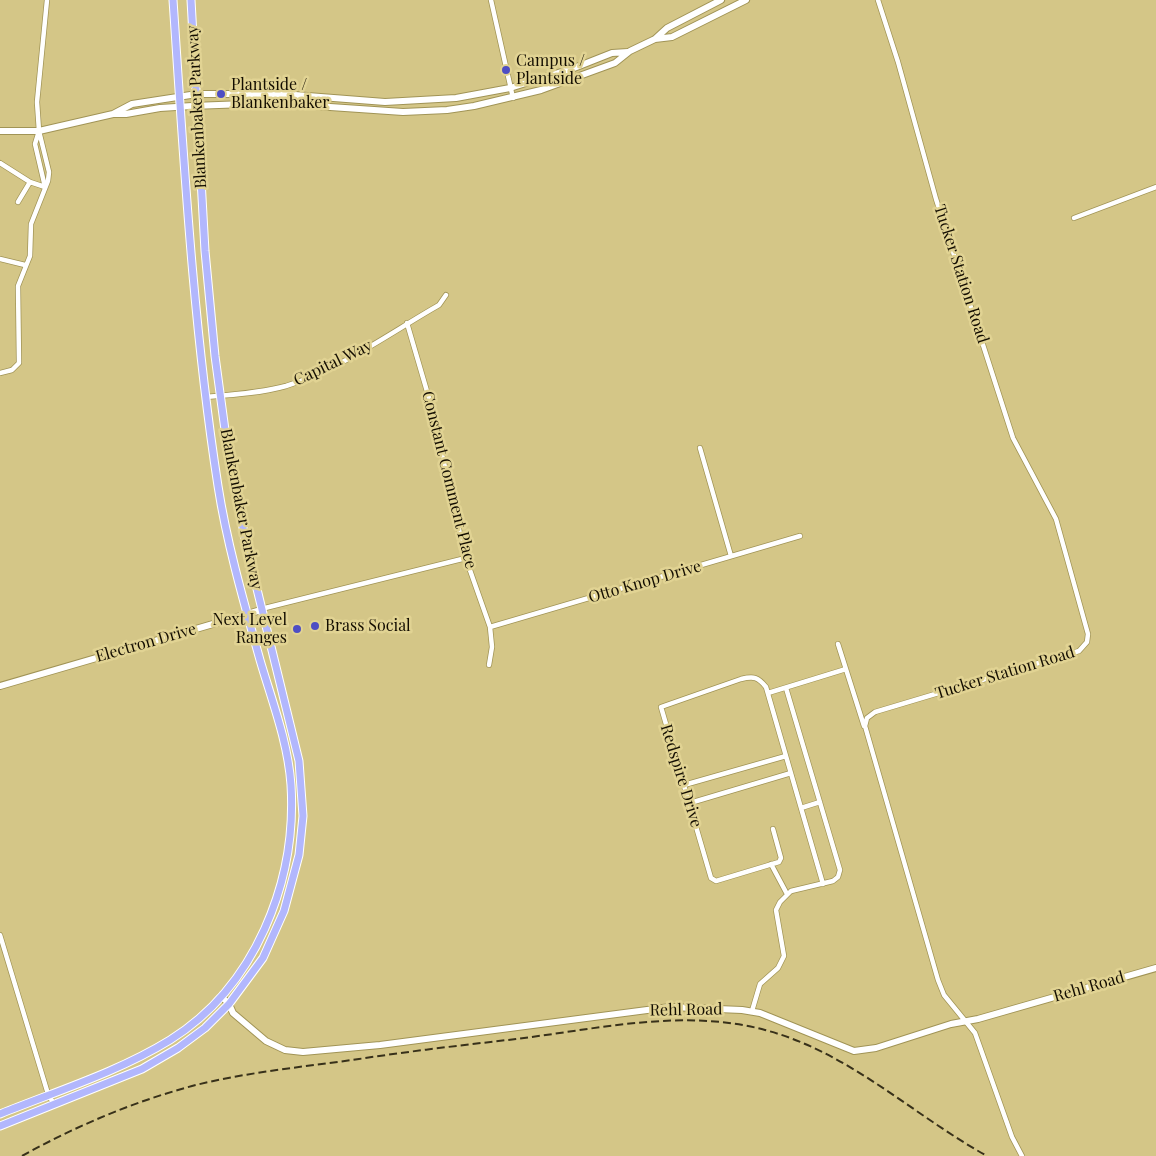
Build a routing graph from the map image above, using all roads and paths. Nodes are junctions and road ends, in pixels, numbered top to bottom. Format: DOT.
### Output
graph roads {
  1 [pos="47,0"];
  2 [pos="173,0"];
  3 [pos="191,0"];
  4 [pos="491,0"];
  5 [pos="721,0"];
  6 [pos="746,0"];
  7 [pos="878,0"];
  8 [pos="726,10"];
  9 [pos="655,39"];
  10 [pos="630,52"];
  11 [pos="510,88"];
  12 [pos="197,94"];
  13 [pos="180,96"];
  14 [pos="335,98"];
  15 [pos="513,98"];
  16 [pos="180,106"];
  17 [pos="197,106"];
  18 [pos="334,108"];
  19 [pos="113,114"];
  20 [pos="0,131"];
  21 [pos="39,131"];
  22 [pos="0,163"];
  23 [pos="30,182"];
  24 [pos="45,187"];
  25 [pos="1156,188"];
  26 [pos="18,202"];
  27 [pos="1074,218"];
  28 [pos="0,259"];
  29 [pos="25,265"];
  30 [pos="446,296"];
  31 [pos="407,323"];
  32 [pos="0,374"];
  33 [pos="220,396"];
  34 [pos="206,397"];
  35 [pos="700,448"];
  36 [pos="800,536"];
  37 [pos="731,556"];
  38 [pos="466,558"];
  39 [pos="261,610"];
  40 [pos="247,614"];
  41 [pos="490,627"];
  42 [pos="838,644"];
  43 [pos="489,665"];
  44 [pos="846,669"];
  45 [pos="0,686"];
  46 [pos="786,688"];
  47 [pos="768,693"];
  48 [pos="865,730"];
  49 [pos="786,756"];
  50 [pos="791,773"];
  51 [pos="684,785"];
  52 [pos="820,802"];
  53 [pos="690,803"];
  54 [pos="801,808"];
  55 [pos="773,829"];
  56 [pos="771,864"];
  57 [pos="824,884"];
  58 [pos="788,894"];
  59 [pos="0,935"];
  60 [pos="1156,968"];
  61 [pos="221,996"];
  62 [pos="229,1004"];
  63 [pos="752,1011"];
  64 [pos="967,1021"];
  65 [pos="48,1094"];
  66 [pos="54,1104"];
  67 [pos="0,1114"];
  68 [pos="0,1126"];
  69 [pos="1022,1156"];
  1 -- 21 [label="street"];
  2 -- 13 [label="main road, Blankenbaker Parkway"];
  3 -- 12 [label="main road, Blankenbaker Parkway"];
  4 -- 11 [label="street"];
  5 -- 8 [label="street"];
  5 -- 9 [label="street"];
  6 -- 8 [label="street"];
  7 -- 48 [label="street, Tucker Station Road"];
  8 -- 9 [label="street"];
  9 -- 10 [label="street"];
  10 -- 11 [label="street"];
  10 -- 15 [label="street"];
  11 -- 14 [label="street"];
  11 -- 15 [label="street"];
  12 -- 13 [label="street"];
  12 -- 14 [label="street"];
  12 -- 17 [label="main road, Blankenbaker Parkway"];
  13 -- 16 [label="main road, Blankenbaker Parkway"];
  13 -- 19 [label="street"];
  14 -- 18 [label="street"];
  15 -- 18 [label="street"];
  16 -- 17 [label="street"];
  16 -- 19 [label="street"];
  16 -- 34 [label="main road, Blankenbaker Parkway"];
  17 -- 18 [label="street"];
  17 -- 33 [label="main road, Blankenbaker Parkway"];
  19 -- 21 [label="street"];
  20 -- 21 [label="street"];
  21 -- 24 [label="street"];
  21 -- 24 [label="street"];
  22 -- 23 [label="street"];
  23 -- 24 [label="street"];
  23 -- 26 [label="street"];
  24 -- 29 [label="street"];
  25 -- 27 [label="street"];
  28 -- 29 [label="street"];
  29 -- 32 [label="street"];
  30 -- 31 [label="street, Capital Way"];
  31 -- 33 [label="street, Capital Way"];
  31 -- 38 [label="street, Constant Comment Place"];
  33 -- 34 [label="street, Capital Way"];
  33 -- 39 [label="main road, Blankenbaker Parkway"];
  34 -- 40 [label="main road, Blankenbaker Parkway"];
  35 -- 37 [label="street"];
  36 -- 37 [label="street, Otto Knop Drive"];
  37 -- 41 [label="street, Otto Knop Drive"];
  38 -- 39 [label="street, Electron Drive"];
  38 -- 41 [label="street, Constant Comment Place"];
  39 -- 40 [label="street, Electron Drive"];
  39 -- 62 [label="main road, Blankenbaker Parkway"];
  40 -- 45 [label="street, Electron Drive"];
  40 -- 61 [label="main road, Blankenbaker Parkway"];
  41 -- 43 [label="street, Constant Comment Place"];
  42 -- 44 [label="street"];
  44 -- 46 [label="street"];
  44 -- 48 [label="street"];
  46 -- 47 [label="street"];
  46 -- 52 [label="street"];
  47 -- 49 [label="street"];
  47 -- 51 [label="street, Redspire Drive"];
  48 -- 64 [label="street"];
  49 -- 50 [label="street"];
  49 -- 51 [label="street"];
  50 -- 53 [label="street"];
  50 -- 54 [label="street"];
  51 -- 53 [label="street, Redspire Drive"];
  52 -- 54 [label="street"];
  52 -- 57 [label="street"];
  53 -- 56 [label="street, Redspire Drive"];
  54 -- 57 [label="street"];
  55 -- 56 [label="street"];
  56 -- 58 [label="street"];
  57 -- 58 [label="street"];
  58 -- 63 [label="street"];
  59 -- 65 [label="street"];
  60 -- 64 [label="street, Rehl Road"];
  61 -- 62 [label="street, Rehl Road"];
  61 -- 65 [label="main road, Blankenbaker Parkway"];
  62 -- 63 [label="street, Rehl Road"];
  62 -- 66 [label="main road, Blankenbaker Parkway"];
  63 -- 64 [label="street, Rehl Road"];
  64 -- 69 [label="street"];
  65 -- 66 [label="street"];
  65 -- 67 [label="main road, Blankenbaker Parkway"];
  66 -- 68 [label="main road, Blankenbaker Parkway"];
}
